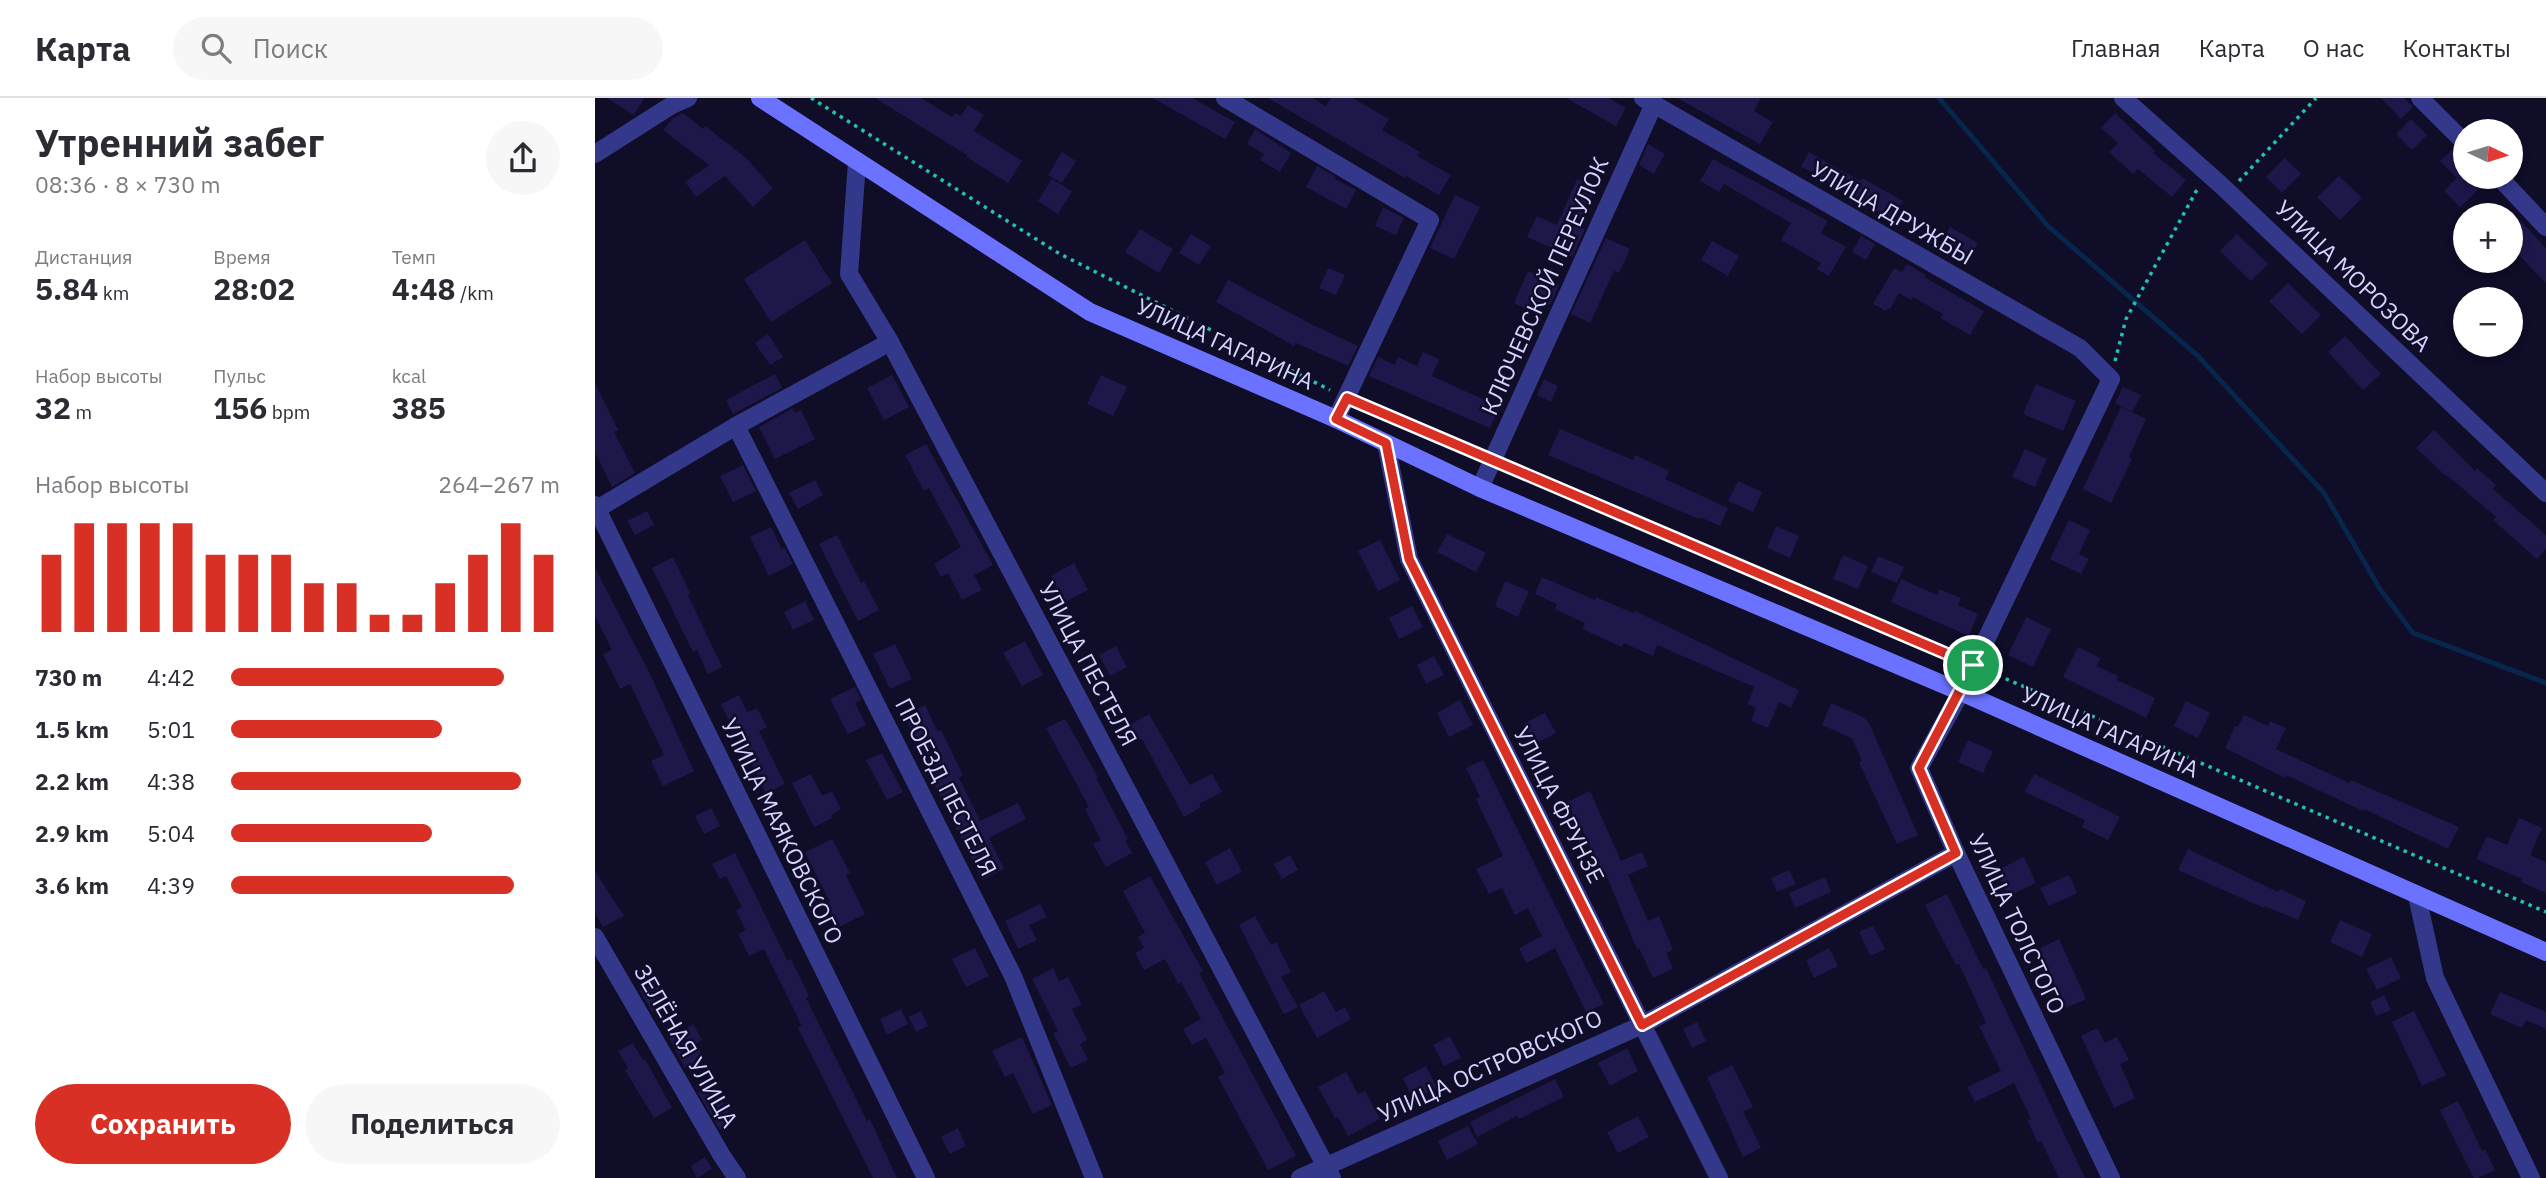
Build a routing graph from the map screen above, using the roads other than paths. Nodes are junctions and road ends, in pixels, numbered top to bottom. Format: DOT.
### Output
graph roads {
  1 [pos="688,98"];
  2 [pos="760,98"];
  3 [pos="1225,98"];
  4 [pos="2123,98"];
  5 [pos="2420,98"];
  6 [pos="1649,101"];
  7 [pos="2453,131"];
  8 [pos="595,155"];
  9 [pos="857,162"];
  10 [pos="2510,189"];
  11 [pos="2546,227"];
  12 [pos="890,342"];
  13 [pos="1336,419"];
  14 [pos="736,426"];
  15 [pos="1386,443"];
  16 [pos="1480,488"];
  17 [pos="2546,493"];
  18 [pos="596,507"];
  19 [pos="1961,692"];
  20 [pos="1956,853"];
  21 [pos="2417,896"];
  22 [pos="595,937"];
  23 [pos="2546,952"];
  24 [pos="1642,1025"];
  25 [pos="1329,1172"];
  26 [pos="737,1178"];
  27 [pos="926,1178"];
  28 [pos="1094,1178"];
  29 [pos="1300,1178"];
  30 [pos="1719,1178"];
  31 [pos="2111,1178"];
  32 [pos="2531,1178"];
  1 -- 8 [label="street"];
  2 -- 9 [label="main road, УЛИЦА ГАГАРИНА"];
  3 -- 13 [label="street"];
  4 -- 17 [label="street, УЛИЦА МОРОЗОВА"];
  5 -- 7 [label="street"];
  6 -- 16 [label="street, КЛЮЧЕВСКОЙ ПЕРЕУЛОК"];
  6 -- 19 [label="street, УЛИЦА ДРУЖБЫ"];
  9 -- 12 [label="street, УЛИЦА ПЕСТЕЛЯ"];
  9 -- 13 [label="main road, УЛИЦА ГАГАРИНА"];
  10 -- 11 [label="street"];
  12 -- 14 [label="street"];
  12 -- 25 [label="street, УЛИЦА ПЕСТЕЛЯ"];
  13 -- 15 [label="main road, УЛИЦА ГАГАРИНА"];
  14 -- 18 [label="street"];
  14 -- 28 [label="street, ПРОЕЗД ПЕСТЕЛЯ"];
  15 -- 16 [label="main road, УЛИЦА ГАГАРИНА"];
  15 -- 24 [label="street, УЛИЦА ФРУНЗЕ"];
  16 -- 19 [label="main road, УЛИЦА ГАГАРИНА"];
  18 -- 27 [label="street, УЛИЦА МАЯКОВСКОГО"];
  19 -- 20 [label="street, УЛИЦА ТОЛСТОГО"];
  19 -- 21 [label="main road, УЛИЦА ГАГАРИНА"];
  20 -- 24 [label="street, УЛИЦА ОСТРОВСКОГО"];
  20 -- 31 [label="street, УЛИЦА ТОЛСТОГО"];
  21 -- 23 [label="main road, УЛИЦА ГАГАРИНА"];
  21 -- 32 [label="street"];
  22 -- 26 [label="street, ЗЕЛЁНАЯ УЛИЦА"];
  24 -- 25 [label="street, УЛИЦА ОСТРОВСКОГО"];
  24 -- 30 [label="street, УЛИЦА ФРУНЗЕ"];
  25 -- 29 [label="street, УЛИЦА ОСТРОВСКОГО"];
}
